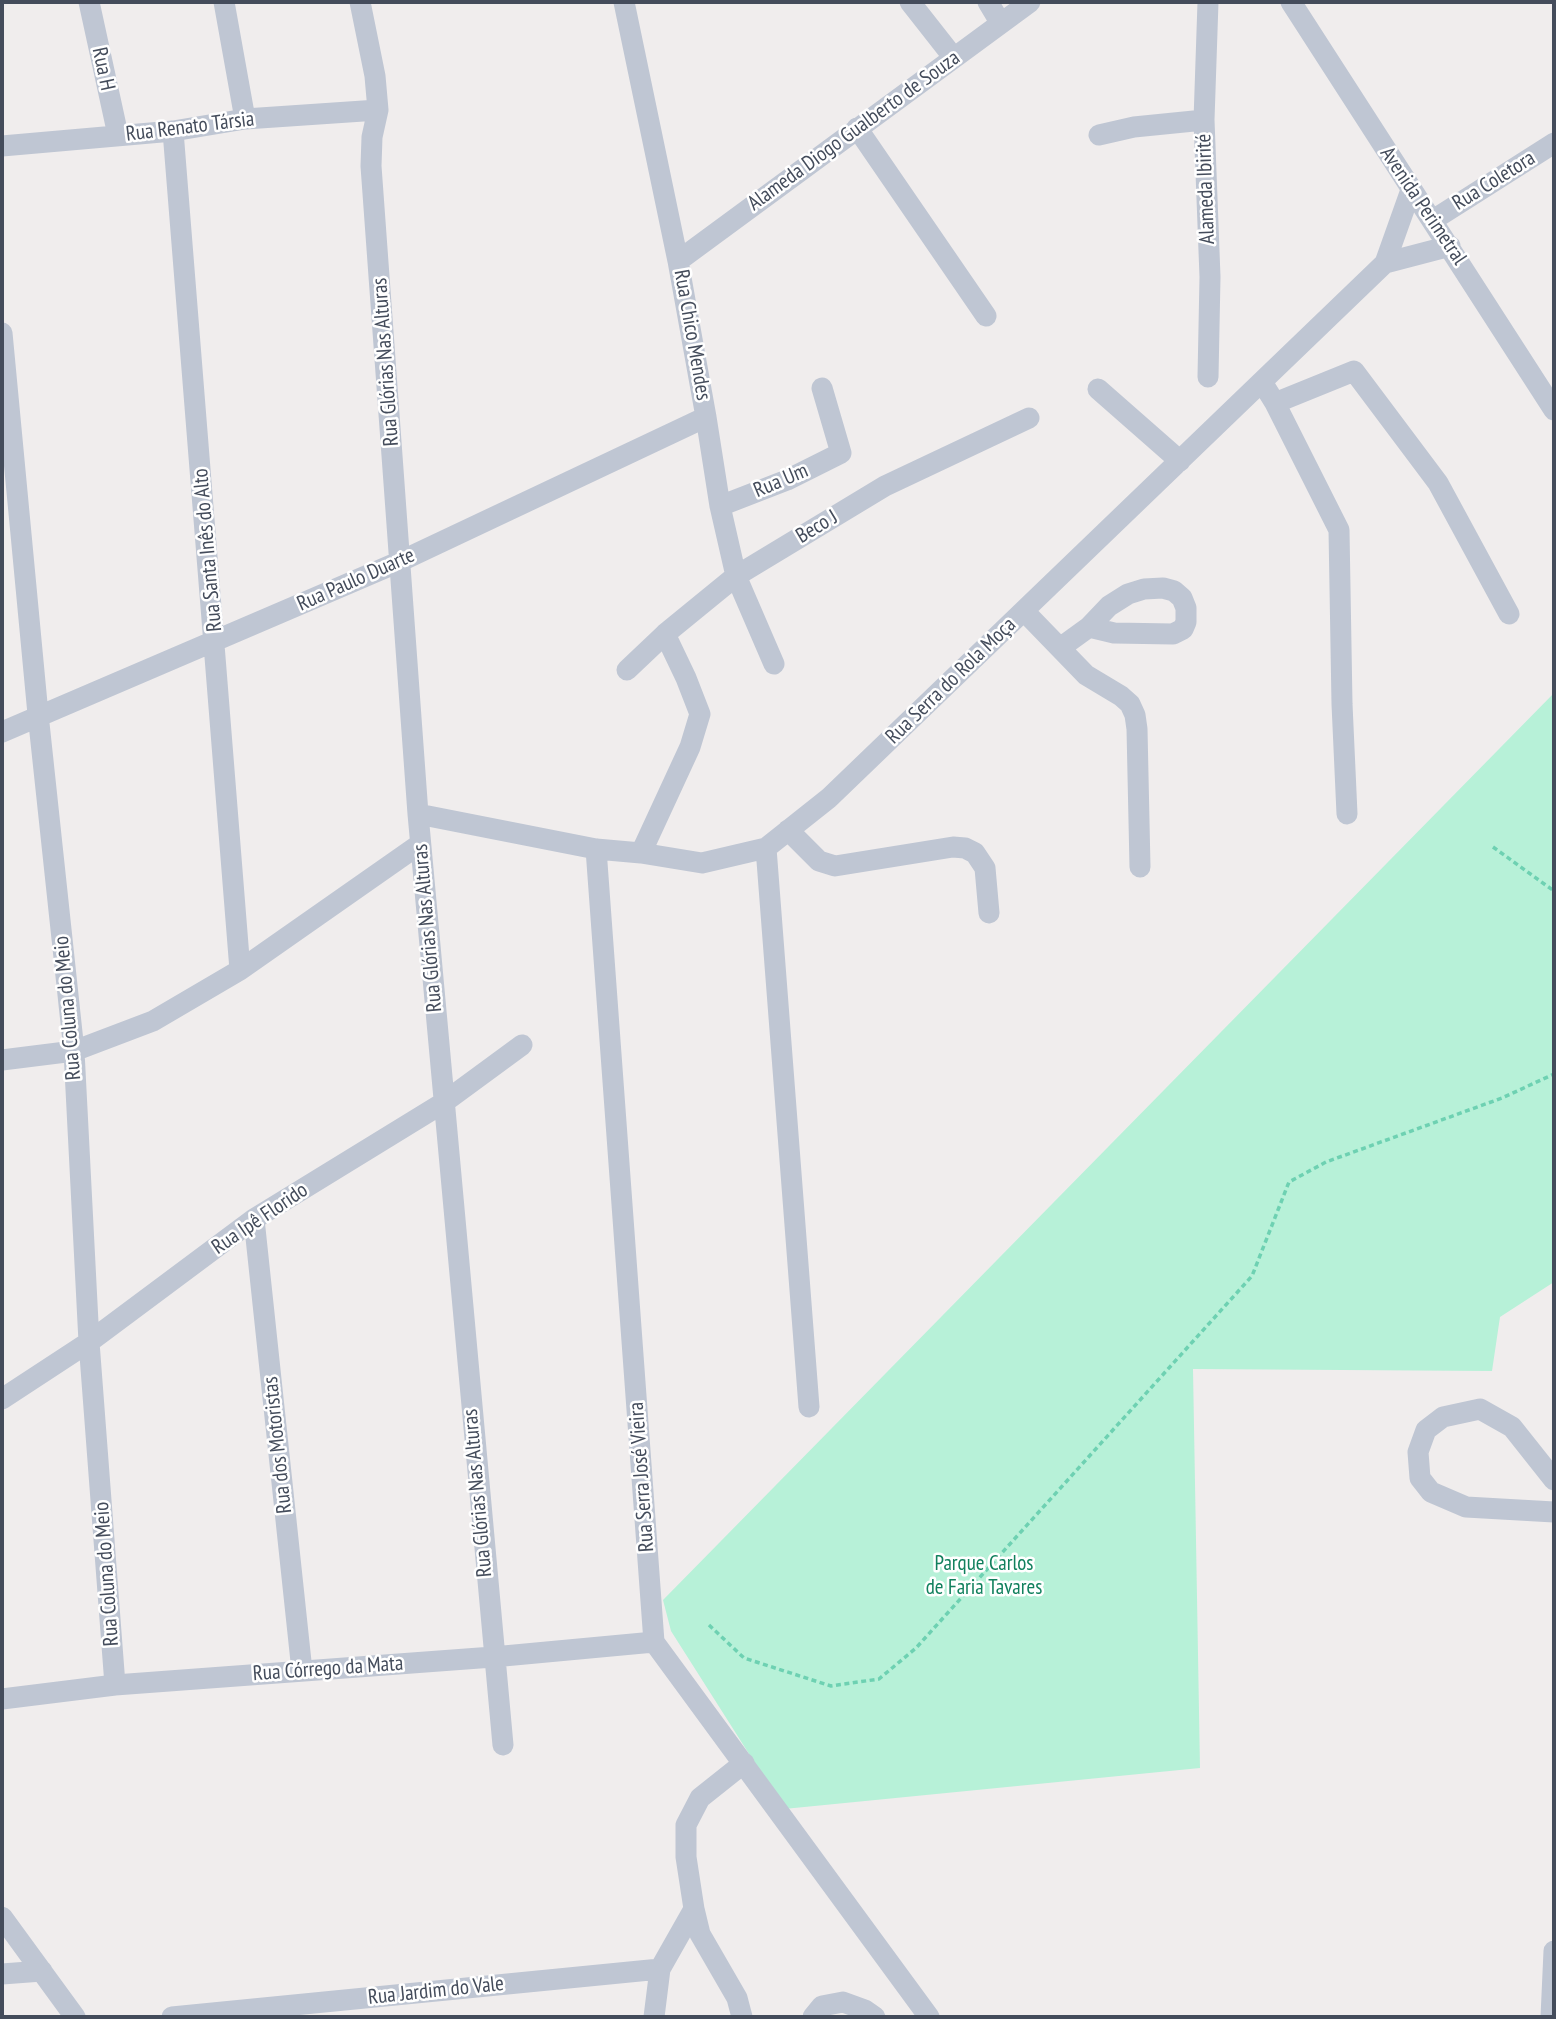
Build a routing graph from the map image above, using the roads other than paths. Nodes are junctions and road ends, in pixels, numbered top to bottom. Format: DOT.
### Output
graph roads {
  1 [pos="89,2"];
  2 [pos="224,2"];
  3 [pos="360,2"];
  4 [pos="624,2"];
  5 [pos="910,2"];
  6 [pos="988,2"];
  7 [pos="1030,2"];
  8 [pos="1208,2"];
  9 [pos="1291,2"];
  10 [pos="1000,22"];
  11 [pos="954,58"];
  12 [pos="378,110"];
  13 [pos="245,119"];
  14 [pos="1204,120"];
  15 [pos="858,128"];
  16 [pos="173,131"];
  17 [pos="118,135"];
  18 [pos="1099,135"];
  19 [pos="1554,143"];
  20 [pos="2,146"];
  21 [pos="1411,190"];
  22 [pos="1433,220"];
  23 [pos="1450,246"];
  24 [pos="678,261"];
  25 [pos="1385,263"];
  26 [pos="986,316"];
  27 [pos="2,333"];
  28 [pos="1208,377"];
  29 [pos="1262,382"];
  30 [pos="822,388"];
  31 [pos="1098,389"];
  32 [pos="1275,403"];
  33 [pos="1554,410"];
  34 [pos="706,417"];
  35 [pos="1029,418"];
  36 [pos="1180,461"];
  37 [pos="720,506"];
  38 [pos="401,561"];
  39 [pos="736,576"];
  40 [pos="1024,611"];
  41 [pos="1509,614"];
  42 [pos="1089,627"];
  43 [pos="665,634"];
  44 [pos="215,642"];
  45 [pos="1059,648"];
  46 [pos="774,664"];
  47 [pos="627,670"];
  48 [pos="38,714"];
  49 [pos="2,732"];
  50 [pos="418,814"];
  51 [pos="1347,814"];
  52 [pos="788,830"];
  53 [pos="420,844"];
  54 [pos="765,848"];
  55 [pos="596,849"];
  56 [pos="641,853"];
  57 [pos="1140,867"];
  58 [pos="989,913"];
  59 [pos="240,970"];
  60 [pos="522,1045"];
  61 [pos="74,1051"];
  62 [pos="2,1060"];
  63 [pos="443,1103"];
  64 [pos="254,1219"];
  65 [pos="89,1342"];
  66 [pos="2,1399"];
  67 [pos="809,1407"];
  68 [pos="1554,1480"];
  69 [pos="1554,1512"];
  70 [pos="654,1642"];
  71 [pos="494,1657"];
  72 [pos="302,1671"];
  73 [pos="115,1685"];
  74 [pos="2,1699"];
  75 [pos="503,1745"];
  76 [pos="744,1763"];
  77 [pos="694,1909"];
  78 [pos="2,1917"];
  79 [pos="1554,1951"];
  80 [pos="660,1969"];
  81 [pos="42,1971"];
  82 [pos="2,1975"];
  83 [pos="267,2012"];
  84 [pos="75,2017"];
  85 [pos="172,2017"];
  86 [pos="654,2017"];
  87 [pos="742,2017"];
  88 [pos="813,2017"];
  89 [pos="875,2017"];
  90 [pos="929,2017"];
  91 [pos="1550,2017"];
  1 -- 17 [label="street, Rua H"];
  2 -- 13 [label="street"];
  3 -- 12 [label="street, Rua Glórias Nas Alturas"];
  4 -- 24 [label="street, Rua Chico Mendes"];
  5 -- 11 [label="street"];
  6 -- 10 [label="street"];
  7 -- 10 [label="street, Alameda Diogo Gualberto de Souza"];
  8 -- 14 [label="street, Alameda Ibirité"];
  9 -- 21 [label="street, Avenida Perimetral"];
  10 -- 11 [label="street, Alameda Diogo Gualberto de Souza"];
  11 -- 15 [label="street, Alameda Diogo Gualberto de Souza"];
  12 -- 13 [label="street, Rua Renato Társia"];
  12 -- 38 [label="street, Rua Glórias Nas Alturas"];
  13 -- 16 [label="street, Rua Renato Társia"];
  14 -- 18 [label="street"];
  14 -- 28 [label="street, Alameda Ibirité"];
  15 -- 24 [label="street, Alameda Diogo Gualberto de Souza"];
  15 -- 26 [label="street"];
  16 -- 17 [label="street, Rua Renato Társia"];
  16 -- 44 [label="street, Rua Santa Inês do Alto"];
  17 -- 20 [label="street, Rua Renato Társia"];
  19 -- 22 [label="street, Rua Coletora"];
  21 -- 22 [label="street, Avenida Perimetral"];
  21 -- 25 [label="street, Rua Serra do Rola Moça"];
  22 -- 23 [label="street, Avenida Perimetral"];
  23 -- 25 [label="street, Rua Serra do Rola Moça"];
  23 -- 33 [label="street, Avenida Perimetral"];
  24 -- 34 [label="street, Rua Chico Mendes"];
  25 -- 29 [label="street, Rua Serra do Rola Moça"];
  27 -- 48 [label="street, Rua Coluna do Meio"];
  29 -- 32 [label="street"];
  29 -- 36 [label="street, Rua Serra do Rola Moça"];
  30 -- 37 [label="street, Rua Um"];
  31 -- 36 [label="street"];
  32 -- 41 [label="street"];
  32 -- 51 [label="street"];
  34 -- 37 [label="street, Rua Chico Mendes"];
  34 -- 38 [label="street, Rua Paulo Duarte"];
  35 -- 39 [label="street, Beco J"];
  36 -- 40 [label="street, Rua Serra do Rola Moça"];
  37 -- 39 [label="street, Rua Chico Mendes"];
  38 -- 44 [label="street, Rua Paulo Duarte"];
  38 -- 50 [label="street, Rua Glórias Nas Alturas"];
  39 -- 43 [label="street, Beco J"];
  39 -- 46 [label="street, Rua Chico Mendes"];
  40 -- 45 [label="street"];
  40 -- 52 [label="street, Rua Serra do Rola Moça"];
  42 -- 45 [label="street"];
  43 -- 47 [label="street, Beco J"];
  43 -- 56 [label="street"];
  44 -- 48 [label="street, Rua Paulo Duarte"];
  44 -- 59 [label="street, Rua Santa Inês do Alto"];
  45 -- 57 [label="street"];
  48 -- 49 [label="street, Rua Paulo Duarte"];
  48 -- 61 [label="street, Rua Coluna do Meio"];
  50 -- 53 [label="street, Rua Glórias Nas Alturas"];
  50 -- 55 [label="street, Rua Serra do Rola Moça"];
  52 -- 54 [label="street, Rua Serra do Rola Moça"];
  52 -- 58 [label="street"];
  53 -- 59 [label="street"];
  53 -- 63 [label="street, Rua Glórias Nas Alturas"];
  54 -- 56 [label="street, Rua Serra do Rola Moça"];
  54 -- 67 [label="street"];
  55 -- 56 [label="street, Rua Serra do Rola Moça"];
  55 -- 70 [label="street, Rua Serra José Vieira"];
  59 -- 61 [label="street"];
  60 -- 63 [label="street, Rua Ipê Florido"];
  61 -- 62 [label="street"];
  61 -- 65 [label="street, Rua Coluna do Meio"];
  63 -- 64 [label="street, Rua Ipê Florido"];
  63 -- 71 [label="street, Rua Glórias Nas Alturas"];
  64 -- 65 [label="street, Rua Ipê Florido"];
  64 -- 72 [label="street, Rua dos Motoristas"];
  65 -- 66 [label="street, Rua Ipê Florido"];
  65 -- 73 [label="street, Rua Coluna do Meio"];
  68 -- 69 [label="street"];
  70 -- 71 [label="street, Rua Córrego da Mata"];
  70 -- 76 [label="street"];
  71 -- 72 [label="street, Rua Córrego da Mata"];
  71 -- 75 [label="street, Rua Glórias Nas Alturas"];
  72 -- 73 [label="street, Rua Córrego da Mata"];
  73 -- 74 [label="street, Rua Córrego da Mata"];
  76 -- 77 [label="street"];
  76 -- 90 [label="street"];
  77 -- 80 [label="street"];
  77 -- 87 [label="street"];
  78 -- 81 [label="street"];
  79 -- 91 [label="street"];
  80 -- 83 [label="street, Rua Jardim do Vale"];
  80 -- 86 [label="street"];
  81 -- 82 [label="street"];
  81 -- 84 [label="street"];
  83 -- 85 [label="street, Rua Jardim do Vale"];
  88 -- 89 [label="street"];
}
